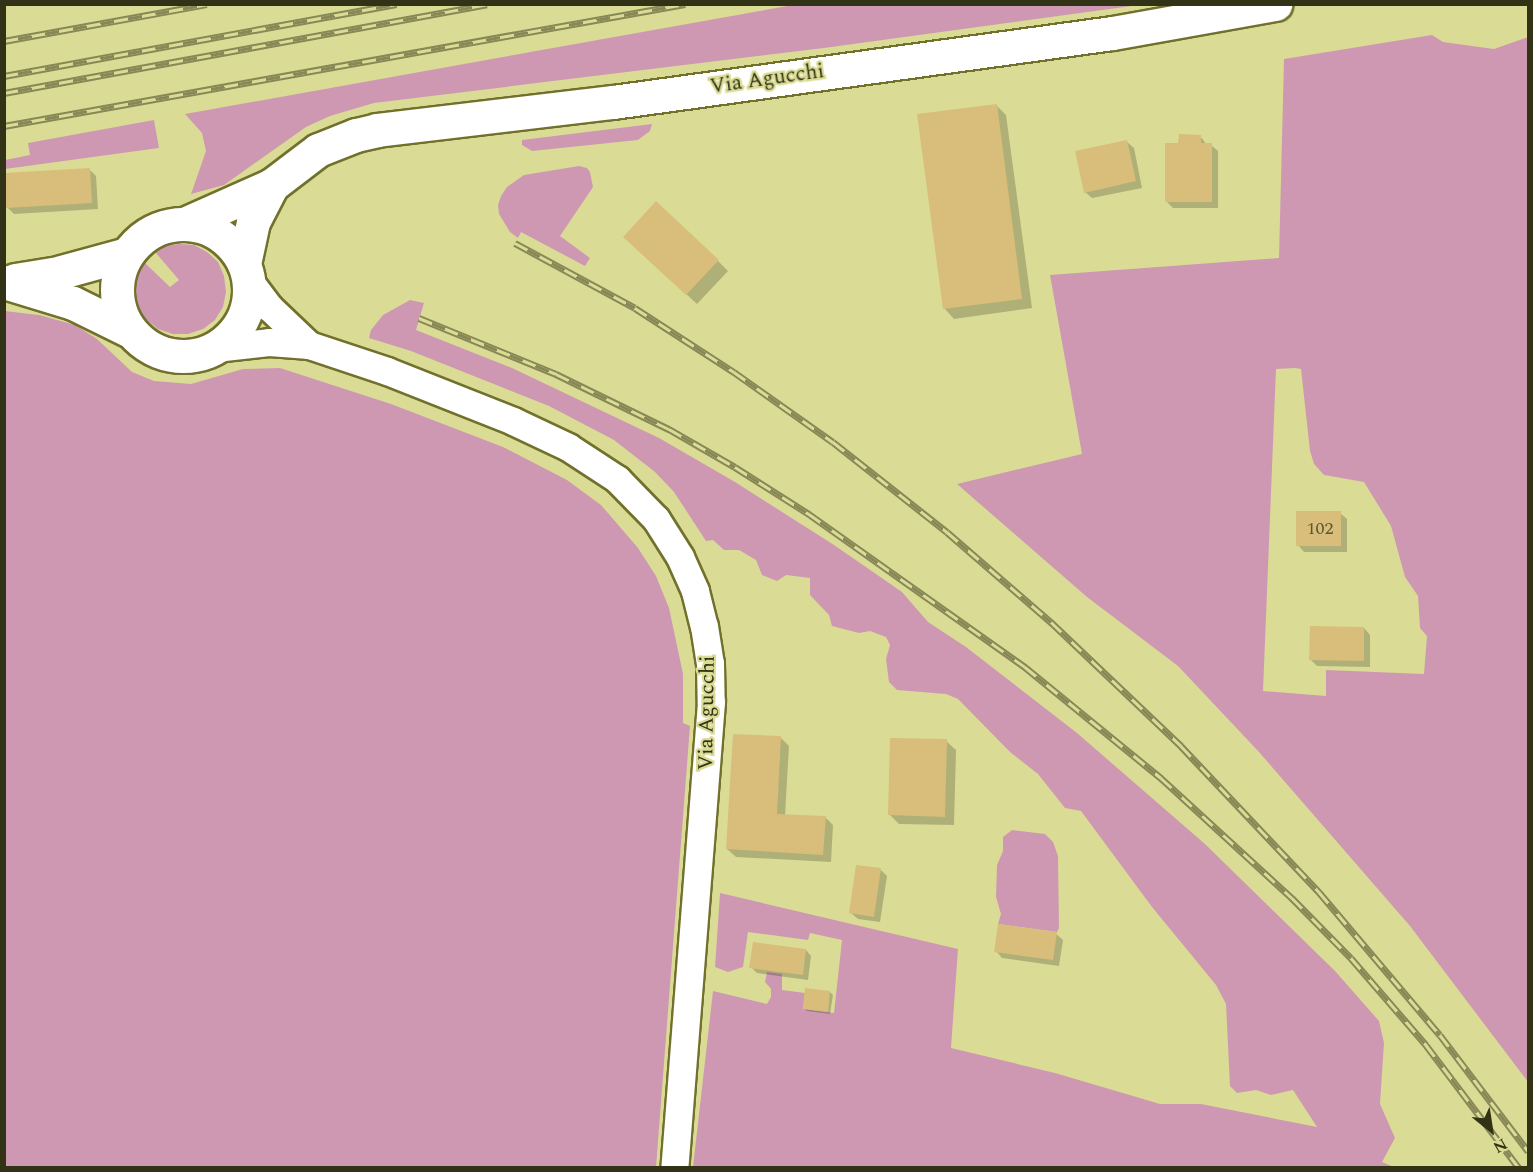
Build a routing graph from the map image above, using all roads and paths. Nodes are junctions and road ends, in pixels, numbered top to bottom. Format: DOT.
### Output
graph roads {
  1 [pos="1275,4"];
  2 [pos="272,184"];
  3 [pos="184,224"];
  4 [pos="127,254"];
  5 [pos="246,272"];
  6 [pos="4,281"];
  7 [pos="130,331"];
  8 [pos="309,345"];
  9 [pos="215,348"];
  10 [pos="674,1167"];
  1 -- 2 [label="street, Via Agucchi"];
  2 -- 3 [label="street, Via Agucchi"];
  2 -- 5 [label="street, Via Agucchi"];
  3 -- 4 [label="street"];
  3 -- 5 [label="street"];
  4 -- 6 [label="street"];
  4 -- 7 [label="street"];
  5 -- 8 [label="street, Via Agucchi"];
  5 -- 9 [label="street"];
  6 -- 7 [label="street"];
  7 -- 9 [label="street"];
  8 -- 9 [label="street, Via Agucchi"];
  8 -- 10 [label="street, Via Agucchi"];
}
